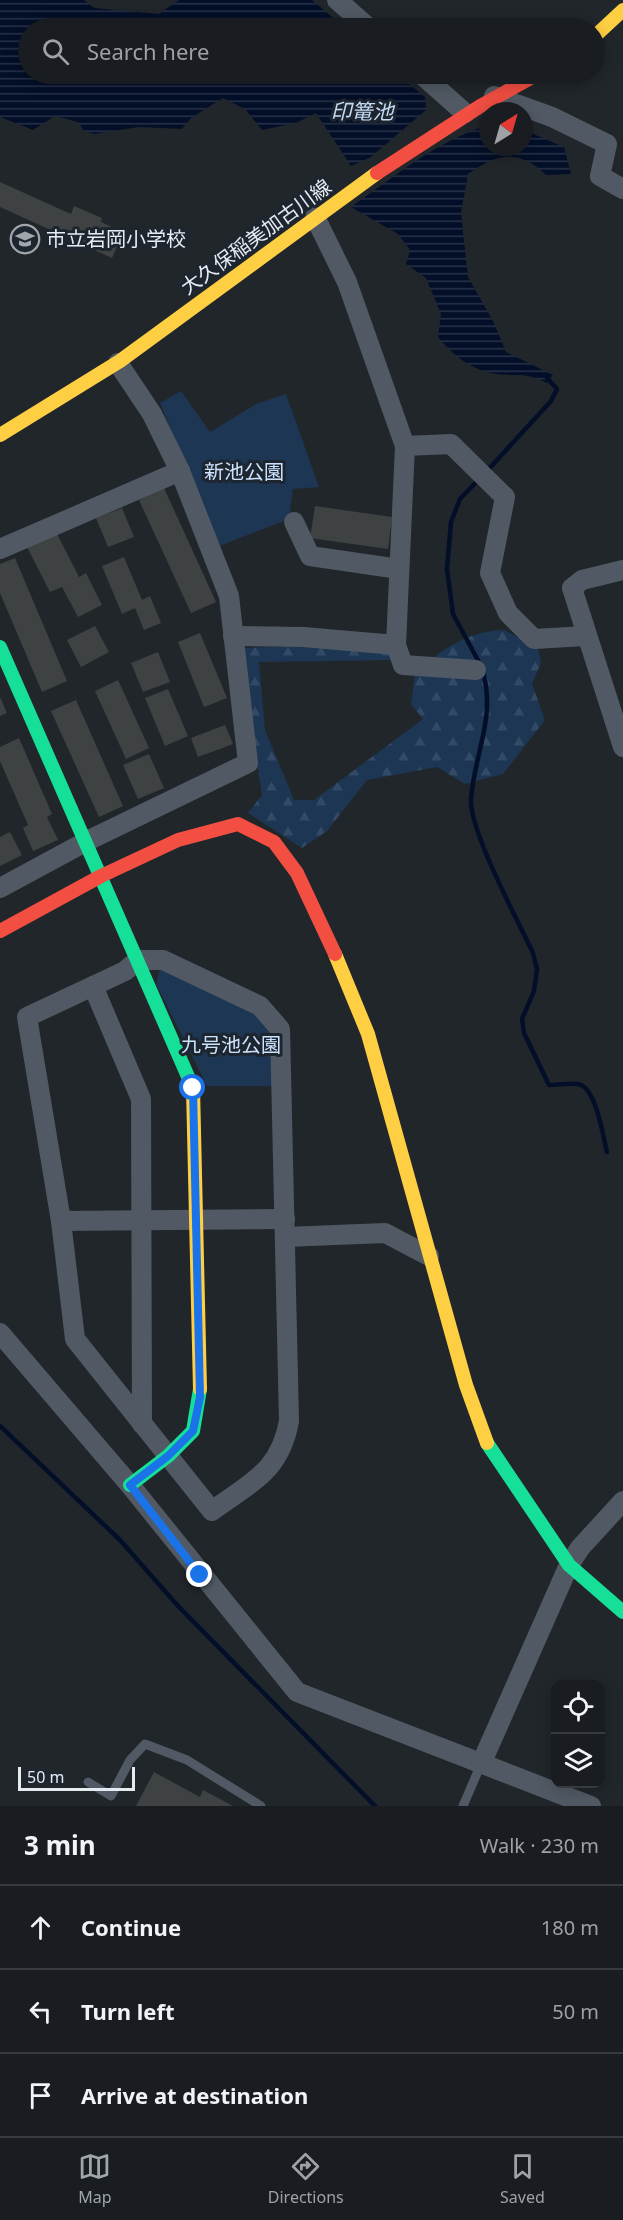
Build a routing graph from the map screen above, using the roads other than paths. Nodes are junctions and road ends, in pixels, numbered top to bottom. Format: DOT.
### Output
graph roads {
  1 [pos="337,0"];
  2 [pos="623,10"];
  3 [pos="358,18"];
  4 [pos="605,27"];
  5 [pos="432,84"];
  6 [pos="518,84"];
  7 [pos="494,96"];
  8 [pos="465,113"];
  9 [pos="623,189"];
  10 [pos="315,217"];
  11 [pos="118,363"];
  12 [pos="0,435"];
  13 [pos="405,446"];
  14 [pos="180,471"];
  15 [pos="294,522"];
  16 [pos="0,549"];
  17 [pos="399,569"];
  18 [pos="623,570"];
  19 [pos="233,636"];
  20 [pos="585,636"];
  21 [pos="396,645"];
  22 [pos="0,647"];
  23 [pos="476,670"];
  24 [pos="621,737"];
  25 [pos="87,842"];
  26 [pos="101,876"];
  27 [pos="0,888"];
  28 [pos="0,931"];
  29 [pos="138,960"];
  30 [pos="93,986"];
  31 [pos="142,1220"];
  32 [pos="61,1221"];
  33 [pos="196,1221"];
  34 [pos="285,1228"];
  35 [pos="429,1256"];
  36 [pos="0,1333"];
  37 [pos="142,1424"];
  38 [pos="168,1456"];
  39 [pos="130,1485"];
  40 [pos="623,1502"];
  41 [pos="569,1565"];
  42 [pos="623,1612"];
  43 [pos="481,1764"];
  44 [pos="88,1782"];
  45 [pos="261,1806"];
  46 [pos="463,1806"];
  47 [pos="591,1806"];
  1 -- 3 [label="street"];
  2 -- 4 [label="street"];
  5 -- 8 [label="street"];
  6 -- 7 [label="street, 大久保稲美加古川線"];
  7 -- 8 [label="street, 大久保稲美加古川線"];
  7 -- 9 [label="street"];
  8 -- 10 [label="street, 大久保稲美加古川線"];
  10 -- 11 [label="street, 大久保稲美加古川線"];
  10 -- 13 [label="street"];
  11 -- 12 [label="street, 大久保稲美加古川線"];
  11 -- 14 [label="street"];
  13 -- 17 [label="street"];
  13 -- 20 [label="street"];
  14 -- 16 [label="street"];
  14 -- 19 [label="street"];
  15 -- 17 [label="street"];
  17 -- 21 [label="street"];
  18 -- 20 [label="street"];
  19 -- 21 [label="street"];
  19 -- 25 [label="street"];
  20 -- 24 [label="street"];
  21 -- 23 [label="street"];
  22 -- 25 [label="street"];
  25 -- 26 [label="street"];
  25 -- 27 [label="street"];
  26 -- 28 [label="street"];
  26 -- 29 [label="street"];
  26 -- 35 [label="street"];
  29 -- 30 [label="street"];
  29 -- 33 [label="street"];
  29 -- 34 [label="street"];
  30 -- 31 [label="street"];
  30 -- 32 [label="street"];
  31 -- 32 [label="street"];
  31 -- 33 [label="street"];
  31 -- 37 [label="street"];
  32 -- 37 [label="street"];
  33 -- 34 [label="street"];
  33 -- 38 [label="street"];
  34 -- 35 [label="street"];
  34 -- 38 [label="street"];
  35 -- 41 [label="street"];
  36 -- 39 [label="street"];
  37 -- 38 [label="street"];
  38 -- 39 [label="street"];
  39 -- 43 [label="street"];
  40 -- 41 [label="street"];
  41 -- 42 [label="street"];
  41 -- 43 [label="street"];
  43 -- 46 [label="lane"];
  43 -- 47 [label="street"];
  44 -- 45 [label="lane"];
}
